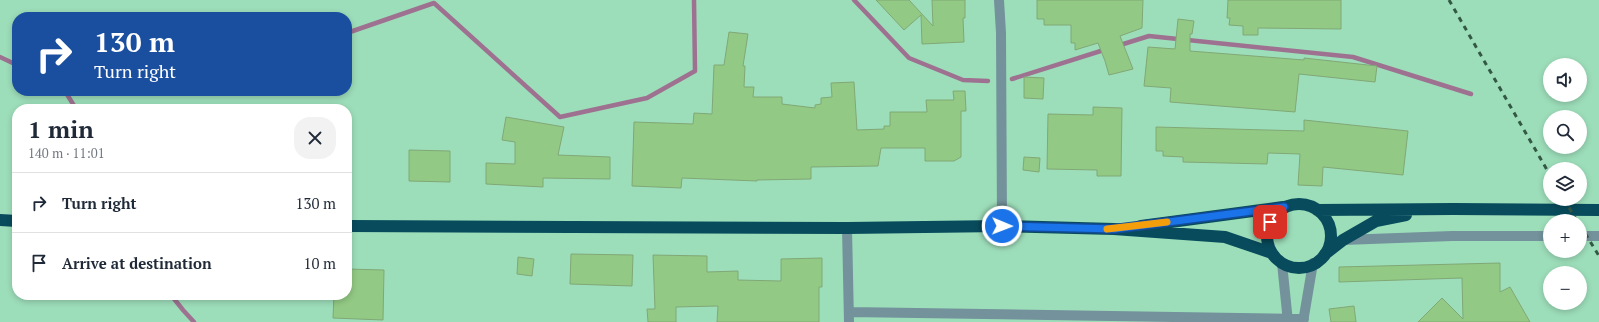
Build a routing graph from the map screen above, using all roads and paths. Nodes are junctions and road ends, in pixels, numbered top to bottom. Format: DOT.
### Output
graph roads {
  1 [pos="999,0"];
  2 [pos="1284,207"];
  3 [pos="1434,209"];
  4 [pos="1317,210"];
  5 [pos="1599,210"];
  6 [pos="0,220"];
  7 [pos="12,221"];
  8 [pos="352,226"];
  9 [pos="1002,226"];
  10 [pos="847,228"];
  11 [pos="1114,229"];
  12 [pos="1543,236"];
  13 [pos="1587,236"];
  14 [pos="1599,236"];
  15 [pos="1343,240"];
  16 [pos="1272,253"];
  17 [pos="1324,255"];
  18 [pos="1282,263"];
  19 [pos="1313,264"];
  20 [pos="849,317"];
  21 [pos="1303,320"];
  22 [pos="1288,321"];
  1 -- 9 [label="street"];
  2 -- 4 [label="highway"];
  2 -- 11 [label="highway"];
  2 -- 16 [label="highway"];
  3 -- 4 [label="highway"];
  3 -- 5 [label="highway"];
  3 -- 15 [label="highway"];
  4 -- 17 [label="highway"];
  6 -- 7 [label="highway"];
  8 -- 10 [label="highway"];
  9 -- 10 [label="highway"];
  9 -- 11 [label="highway"];
  10 -- 20 [label="street"];
  11 -- 16 [label="highway"];
  12 -- 15 [label="street"];
  13 -- 14 [label="street"];
  15 -- 17 [label="highway"];
  16 -- 18 [label="highway"];
  17 -- 19 [label="highway"];
  18 -- 19 [label="highway"];
  18 -- 22 [label="street"];
  19 -- 21 [label="street"];
  20 -- 22 [label="street"];
  21 -- 22 [label="street"];
}
